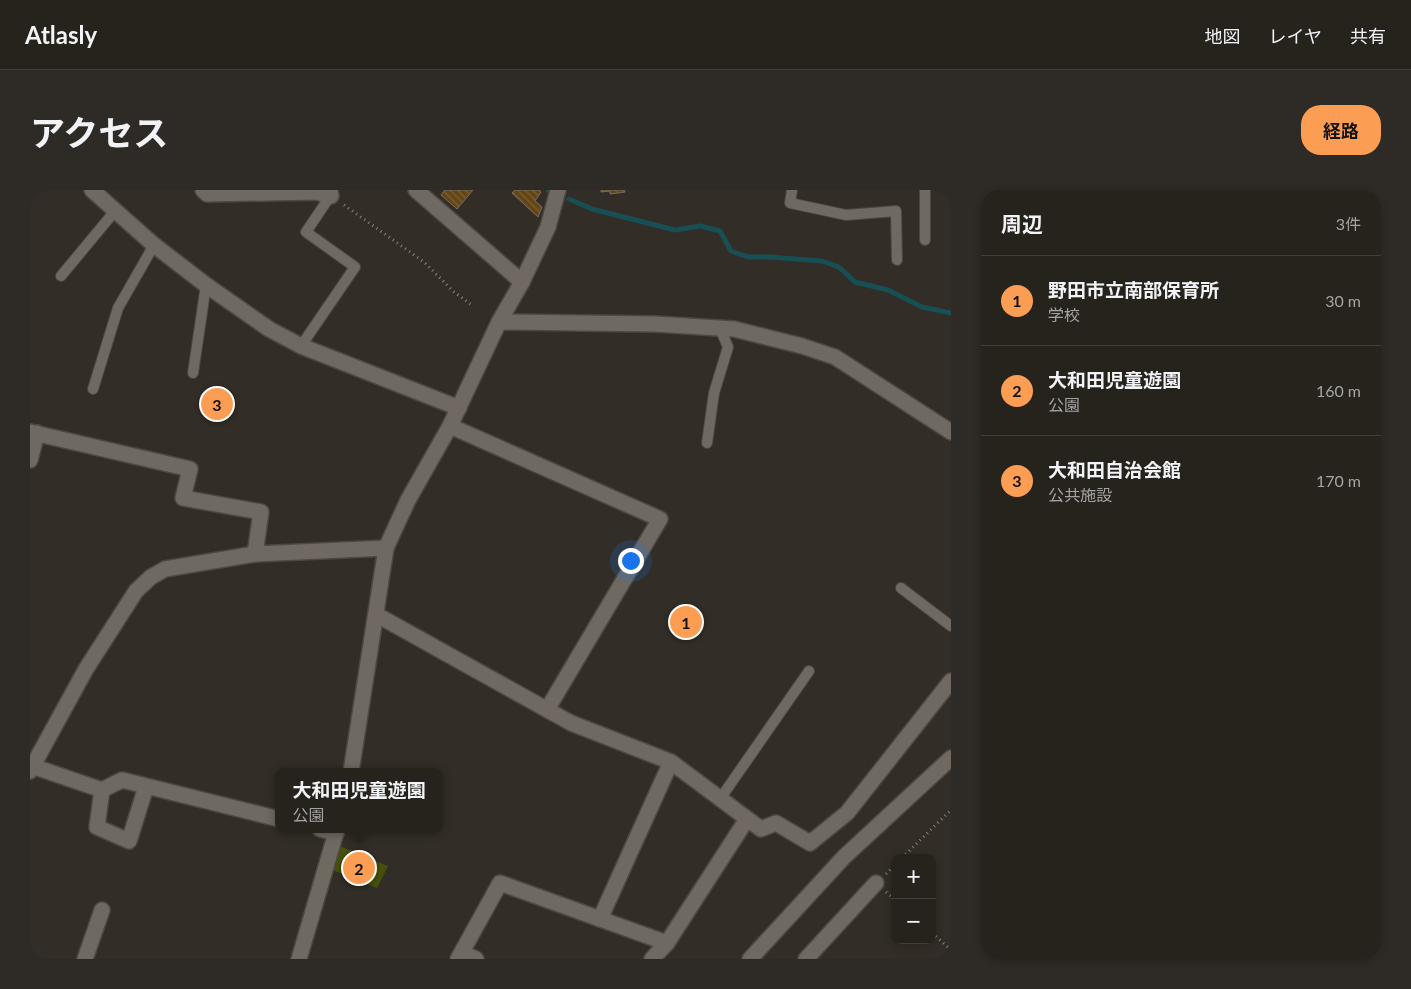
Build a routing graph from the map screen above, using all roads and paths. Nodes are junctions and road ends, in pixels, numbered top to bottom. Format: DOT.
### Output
graph roads {
  1 [pos="92,190"];
  2 [pos="202,190"];
  3 [pos="558,190"];
  4 [pos="792,190"];
  5 [pos="925,190"];
  6 [pos="420,191"];
  7 [pos="333,193"];
  8 [pos="115,210"];
  9 [pos="926,240"];
  10 [pos="154,245"];
  11 [pos="897,260"];
  12 [pos="61,276"];
  13 [pos="522,282"];
  14 [pos="206,285"];
  15 [pos="473,306"];
  16 [pos="499,322"];
  17 [pos="720,328"];
  18 [pos="301,346"];
  19 [pos="193,373"];
  20 [pos="93,389"];
  21 [pos="458,408"];
  22 [pos="450,426"];
  23 [pos="951,432"];
  24 [pos="33,433"];
  25 [pos="707,443"];
  26 [pos="30,460"];
  27 [pos="386,548"];
  28 [pos="255,554"];
  29 [pos="901,588"];
  30 [pos="377,615"];
  31 [pos="951,626"];
  32 [pos="809,671"];
  33 [pos="951,681"];
  34 [pos="548,708"];
  35 [pos="951,758"];
  36 [pos="671,762"];
  37 [pos="31,768"];
  38 [pos="352,768"];
  39 [pos="146,786"];
  40 [pos="102,790"];
  41 [pos="720,799"];
  42 [pos="951,810"];
  43 [pos="275,818"];
  44 [pos="747,819"];
  45 [pos="335,833"];
  46 [pos="906,854"];
  47 [pos="876,884"];
  48 [pos="102,910"];
  49 [pos="600,919"];
  50 [pos="936,937"];
  51 [pos="667,943"];
  52 [pos="951,950"];
  53 [pos="460,956"];
  54 [pos="85,959"];
  55 [pos="299,959"];
  56 [pos="476,959"];
  57 [pos="652,959"];
  58 [pos="750,959"];
  59 [pos="806,959"];
  1 -- 8 [label="street"];
  2 -- 7 [label="street"];
  3 -- 13 [label="street"];
  4 -- 11 [label="lane"];
  5 -- 9 [label="lane"];
  6 -- 13 [label="street"];
  7 -- 15 [label="path"];
  7 -- 18 [label="lane"];
  8 -- 10 [label="street"];
  8 -- 12 [label="lane"];
  10 -- 14 [label="street"];
  10 -- 20 [label="lane"];
  13 -- 16 [label="street"];
  14 -- 18 [label="street"];
  14 -- 19 [label="lane"];
  16 -- 17 [label="street"];
  16 -- 21 [label="street"];
  17 -- 23 [label="street"];
  17 -- 25 [label="lane"];
  18 -- 21 [label="street"];
  21 -- 22 [label="street"];
  22 -- 27 [label="street"];
  22 -- 34 [label="street"];
  24 -- 26 [label="street"];
  24 -- 28 [label="street"];
  27 -- 28 [label="street"];
  27 -- 30 [label="street"];
  28 -- 37 [label="street"];
  29 -- 31 [label="lane"];
  30 -- 34 [label="street"];
  30 -- 38 [label="street"];
  32 -- 41 [label="lane"];
  33 -- 44 [label="street"];
  34 -- 36 [label="street"];
  35 -- 58 [label="street"];
  36 -- 41 [label="street"];
  36 -- 49 [label="street"];
  37 -- 40 [label="street"];
  39 -- 40 [label="street"];
  39 -- 40 [label="street"];
  39 -- 43 [label="street"];
  41 -- 44 [label="street"];
  42 -- 46 [label="path"];
  44 -- 51 [label="street"];
  45 -- 55 [label="street"];
  47 -- 59 [label="street"];
  48 -- 54 [label="street"];
  49 -- 51 [label="street"];
  49 -- 53 [label="street"];
  50 -- 52 [label="path"];
  51 -- 57 [label="street"];
  53 -- 56 [label="street"];
}
